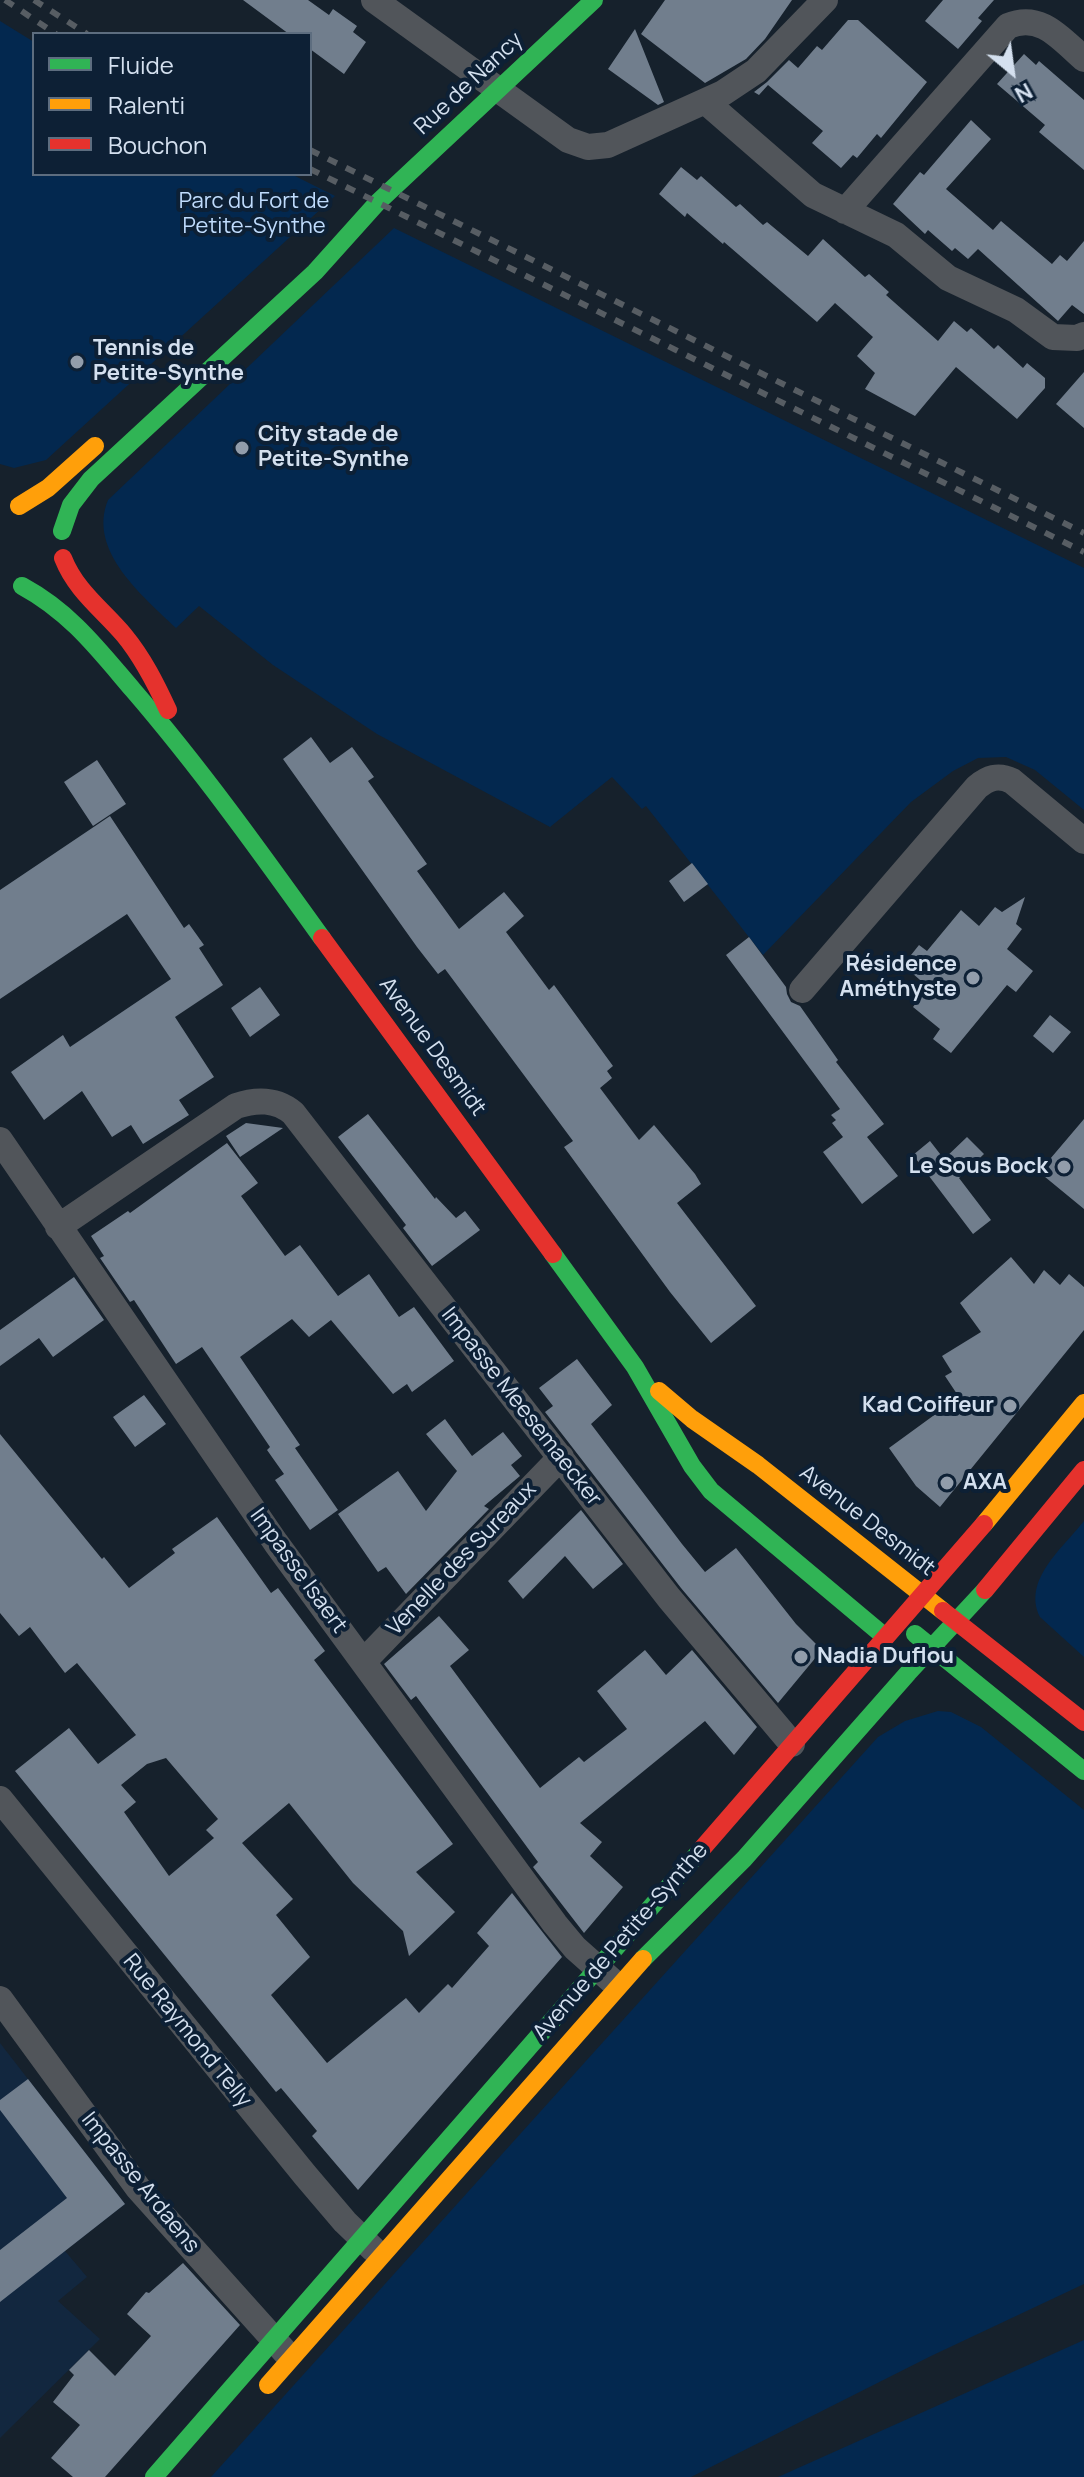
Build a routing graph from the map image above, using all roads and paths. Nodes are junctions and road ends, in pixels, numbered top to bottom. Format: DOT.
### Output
graph roads {
  1 [pos="374,0"];
  2 [pos="594,0"];
  3 [pos="825,0"];
  4 [pos="1024,10"];
  5 [pos="1084,59"];
  6 [pos="498,88"];
  7 [pos="706,102"];
  8 [pos="377,203"];
  9 [pos="845,211"];
  10 [pos="312,249"];
  11 [pos="1084,335"];
  12 [pos="104,438"];
  13 [pos="62,531"];
  14 [pos="63,558"];
  15 [pos="4,580"];
  16 [pos="22,586"];
  17 [pos="189,755"];
  18 [pos="1084,841"];
  19 [pos="802,990"];
  20 [pos="0,1140"];
  21 [pos="58,1227"];
  22 [pos="635,1367"];
  23 [pos="1084,1403"];
  24 [pos="660,1408"];
  25 [pos="561,1457"];
  26 [pos="718,1470"];
  27 [pos="1084,1470"];
  28 [pos="922,1595"];
  29 [pos="892,1616"];
  30 [pos="957,1622"];
  31 [pos="884,1636"];
  32 [pos="932,1647"];
  33 [pos="364,1661"];
  34 [pos="1084,1722"];
  35 [pos="792,1744"];
  36 [pos="1084,1771"];
  37 [pos="0,1799"];
  38 [pos="608,1977"];
  39 [pos="0,1999"];
  40 [pos="372,2248"];
  41 [pos="283,2350"];
  42 [pos="260,2394"];
  43 [pos="154,2477"];
  1 -- 6 [label="street"];
  2 -- 6 [label="main road, Rue de Nancy"];
  3 -- 7 [label="street"];
  4 -- 5 [label="street"];
  4 -- 9 [label="street"];
  6 -- 7 [label="street"];
  6 -- 8 [label="main road, Rue de Nancy"];
  7 -- 9 [label="street"];
  8 -- 10 [label="main road, Rue de Nancy"];
  8 -- 13 [label="main road, Rue de Nancy"];
  9 -- 11 [label="street"];
  12 -- 13 [label="main road"];
  13 -- 14 [label="main road"];
  14 -- 16 [label="main road"];
  14 -- 17 [label="main road, Avenue Desmidt"];
  15 -- 16 [label="main road, Avenue Desmidt"];
  16 -- 17 [label="main road, Avenue Desmidt"];
  17 -- 22 [label="main road, Avenue Desmidt"];
  18 -- 19 [label="street"];
  20 -- 21 [label="street, Impasse Isaert"];
  21 -- 25 [label="street, Impasse Meesemaecker"];
  21 -- 33 [label="street, Impasse Isaert"];
  22 -- 24 [label="main road, Avenue Desmidt"];
  22 -- 28 [label="main road, Avenue Desmidt"];
  23 -- 28 [label="main road, Avenue de Petite-Synthe"];
  24 -- 26 [label="main road, Avenue Desmidt"];
  24 -- 31 [label="main road, Avenue Desmidt"];
  25 -- 33 [label="street, Venelle des Sureaux"];
  25 -- 35 [label="street, Impasse Meesemaecker"];
  27 -- 30 [label="main road, Avenue de Petite-Synthe"];
  28 -- 29 [label="main road, Avenue de Petite-Synthe"];
  28 -- 30 [label="main road, Avenue Desmidt"];
  29 -- 31 [label="main road, Avenue de Petite-Synthe"];
  29 -- 32 [label="main road"];
  30 -- 32 [label="main road, Avenue de Petite-Synthe"];
  30 -- 34 [label="main road, Avenue Desmidt"];
  31 -- 35 [label="main road, Avenue de Petite-Synthe"];
  32 -- 36 [label="main road"];
  32 -- 38 [label="main road, Avenue de Petite-Synthe"];
  33 -- 38 [label="street, Impasse Isaert"];
  35 -- 38 [label="main road, Avenue de Petite-Synthe"];
  37 -- 40 [label="street, Rue Raymond Telly"];
  38 -- 40 [label="main road, Avenue de Petite-Synthe"];
  38 -- 40 [label="main road, Avenue de Petite-Synthe"];
  39 -- 41 [label="street, Impasse Ardaens"];
  40 -- 41 [label="main road, Avenue de Petite-Synthe"];
  40 -- 41 [label="main road, Avenue de Petite-Synthe"];
  41 -- 42 [label="main road, Avenue de Petite-Synthe"];
  41 -- 43 [label="main road, Avenue de Petite-Synthe"];
}
